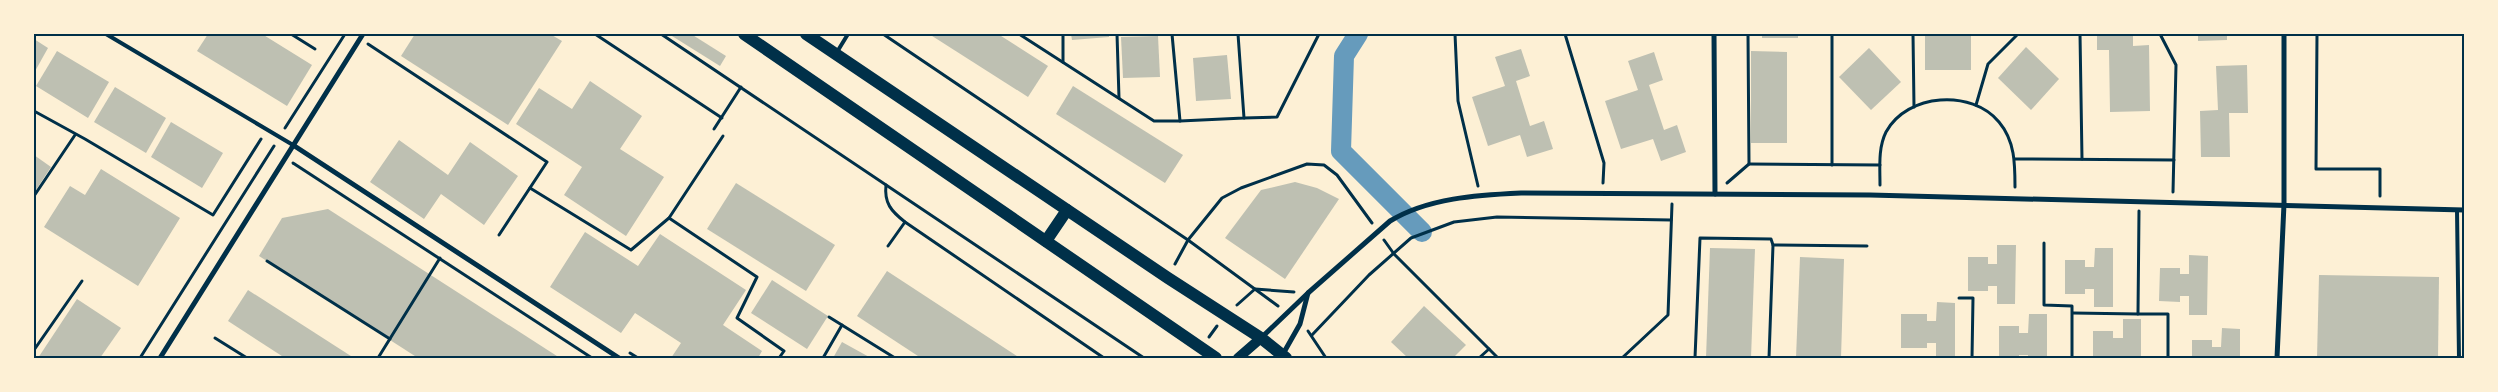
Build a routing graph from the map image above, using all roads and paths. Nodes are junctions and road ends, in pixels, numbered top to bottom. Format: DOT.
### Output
graph roads {
  1 [pos="106,34"];
  2 [pos="291,34"];
  3 [pos="345,34"];
  4 [pos="595,34"];
  5 [pos="661,34"];
  6 [pos="744,34"];
  7 [pos="806,34"];
  8 [pos="848,34"];
  9 [pos="883,34"];
  10 [pos="1019,34"];
  11 [pos="1063,34"];
  12 [pos="1116,34"];
  13 [pos="1172,34"];
  14 [pos="1238,34"];
  15 [pos="1319,34"];
  16 [pos="1454,34"];
  17 [pos="1566,34"];
  18 [pos="1714,34"];
  19 [pos="1748,34"];
  20 [pos="1832,34"];
  21 [pos="1913,34"];
  22 [pos="2018,34"];
  23 [pos="2080,34"];
  24 [pos="2160,34"];
  25 [pos="2284,34"];
  26 [pos="2317,34"];
  27 [pos="361,36"];
  28 [pos="315,49"];
  29 [pos="836,54"];
  30 [pos="1063,62"];
  31 [pos="741,87"];
  32 [pos="1119,98"];
  33 [pos="1976,105"];
  34 [pos="1914,107"];
  35 [pos="34,111"];
  36 [pos="722,118"];
  37 [pos="1244,118"];
  38 [pos="1180,121"];
  39 [pos="267,130"];
  40 [pos="714,130"];
  41 [pos="75,135"];
  42 [pos="723,136"];
  43 [pos="279,137"];
  44 [pos="292,145"];
  45 [pos="271,150"];
  46 [pos="284,158"];
  47 [pos="2015,159"];
  48 [pos="2082,159"];
  49 [pos="2174,160"];
  50 [pos="1749,164"];
  51 [pos="1832,165"];
  52 [pos="1880,165"];
  53 [pos="886,185"];
  54 [pos="530,188"];
  55 [pos="1603,193"];
  56 [pos="1672,194"];
  57 [pos="1715,194"];
  58 [pos="1481,195"];
  59 [pos="1880,195"];
  60 [pos="34,196"];
  61 [pos="2015,198"];
  62 [pos="2140,201"];
  63 [pos="2172,201"];
  64 [pos="2284,204"];
  65 [pos="2380,207"];
  66 [pos="1067,210"];
  67 [pos="2457,210"];
  68 [pos="2464,210"];
  69 [pos="669,218"];
  70 [pos="1671,220"];
  71 [pos="904,222"];
  72 [pos="1377,230"];
  73 [pos="499,235"];
  74 [pos="1188,240"];
  75 [pos="1046,241"];
  76 [pos="2044,243"];
  77 [pos="1773,245"];
  78 [pos="448,246"];
  79 [pos="888,246"];
  80 [pos="1867,246"];
  81 [pos="1394,254"];
  82 [pos="440,259"];
  83 [pos="267,261"];
  84 [pos="1168,278"];
  85 [pos="82,281"];
  86 [pos="1308,292"];
  87 [pos="1959,298"];
  88 [pos="1288,312"];
  89 [pos="2072,313"];
  90 [pos="2138,314"];
  91 [pos="829,317"];
  92 [pos="1300,324"];
  93 [pos="842,325"];
  94 [pos="1312,335"];
  95 [pos="215,338"];
  96 [pos="1261,338"];
  97 [pos="390,339"];
  98 [pos="1489,349"];
  99 [pos="34,350"];
  100 [pos="1283,357"];
  101 [pos="140,358"];
  102 [pos="160,358"];
  103 [pos="247,358"];
  104 [pos="380,358"];
  105 [pos="592,358"];
  106 [pos="620,358"];
  107 [pos="779,358"];
  108 [pos="824,358"];
  109 [pos="895,358"];
  110 [pos="1104,358"];
  111 [pos="1144,358"];
  112 [pos="1216,358"];
  113 [pos="1238,358"];
  114 [pos="1326,358"];
  115 [pos="1480,358"];
  116 [pos="1498,358"];
  117 [pos="1622,358"];
  118 [pos="1695,358"];
  119 [pos="1769,358"];
  120 [pos="1972,358"];
  121 [pos="2072,358"];
  122 [pos="2168,358"];
  123 [pos="2277,358"];
  124 [pos="2459,358"];
  1 -- 39 [label="lane"];
  2 -- 28 [label="path"];
  3 -- 43 [label="path"];
  4 -- 36 [label="path"];
  5 -- 31 [label="path"];
  6 -- 75 [label="main road"];
  7 -- 29 [label="main road"];
  8 -- 29 [label="lane"];
  9 -- 74 [label="path"];
  10 -- 30 [label="path"];
  11 -- 30 [label="path"];
  12 -- 32 [label="path"];
  13 -- 38 [label="path"];
  14 -- 37 [label="path"];
  15 -- 37 [label="path"];
  16 -- 58 [label="path"];
  17 -- 55 [label="path"];
  18 -- 57 [label="street"];
  19 -- 50 [label="path"];
  20 -- 51 [label="path"];
  21 -- 34 [label="path"];
  22 -- 33 [label="path"];
  23 -- 48 [label="path"];
  24 -- 49 [label="path"];
  25 -- 64 [label="street"];
  26 -- 65 [label="path"];
  27 -- 44 [label="street"];
  27 -- 54 [label="path"];
  29 -- 66 [label="main road"];
  30 -- 32 [label="path"];
  31 -- 36 [label="path"];
  31 -- 53 [label="path"];
  32 -- 38 [label="path"];
  33 -- 34 [label="path"];
  33 -- 47 [label="path"];
  34 -- 52 [label="path"];
  35 -- 41 [label="path"];
  36 -- 40 [label="path"];
  37 -- 38 [label="path"];
  39 -- 41 [label="path"];
  39 -- 43 [label="lane"];
  41 -- 60 [label="path"];
  42 -- 69 [label="path"];
  43 -- 44 [label="lane"];
  43 -- 45 [label="path"];
  44 -- 46 [label="street"];
  44 -- 78 [label="street"];
  45 -- 46 [label="path"];
  45 -- 101 [label="path"];
  46 -- 82 [label="path"];
  46 -- 102 [label="street"];
  47 -- 48 [label="path"];
  47 -- 61 [label="path"];
  48 -- 49 [label="path"];
  49 -- 63 [label="path"];
  50 -- 51 [label="path"];
  50 -- 57 [label="path"];
  51 -- 52 [label="path"];
  52 -- 59 [label="path"];
  53 -- 71 [label="path"];
  53 -- 111 [label="path"];
  54 -- 69 [label="path"];
  54 -- 73 [label="path"];
  55 -- 56 [label="street"];
  55 -- 58 [label="street"];
  56 -- 57 [label="street"];
  56 -- 70 [label="path"];
  57 -- 59 [label="street"];
  58 -- 72 [label="street"];
  59 -- 61 [label="street"];
  61 -- 62 [label="street"];
  62 -- 63 [label="street"];
  62 -- 90 [label="path"];
  63 -- 64 [label="street"];
  64 -- 65 [label="street"];
  64 -- 123 [label="street"];
  65 -- 67 [label="street"];
  66 -- 75 [label="main road"];
  66 -- 84 [label="main road"];
  67 -- 68 [label="street"];
  67 -- 124 [label="lane"];
  69 -- 107 [label="path"];
  70 -- 81 [label="path"];
  70 -- 117 [label="path"];
  71 -- 79 [label="path"];
  71 -- 110 [label="path"];
  72 -- 74 [label="path"];
  72 -- 81 [label="path"];
  72 -- 86 [label="street"];
  74 -- 84 [label="path"];
  74 -- 88 [label="path"];
  75 -- 112 [label="main road"];
  76 -- 89 [label="path"];
  77 -- 80 [label="path"];
  77 -- 118 [label="path"];
  77 -- 119 [label="path"];
  78 -- 82 [label="path"];
  78 -- 106 [label="street"];
  81 -- 94 [label="path"];
  81 -- 98 [label="path"];
  82 -- 97 [label="path"];
  82 -- 105 [label="path"];
  83 -- 97 [label="path"];
  84 -- 96 [label="main road"];
  85 -- 99 [label="path"];
  86 -- 88 [label="street"];
  86 -- 92 [label="street"];
  87 -- 120 [label="path"];
  88 -- 96 [label="street"];
  89 -- 90 [label="path"];
  89 -- 121 [label="path"];
  90 -- 122 [label="path"];
  91 -- 93 [label="path"];
  92 -- 94 [label="path"];
  92 -- 100 [label="street"];
  93 -- 108 [label="path"];
  93 -- 109 [label="path"];
  94 -- 114 [label="path"];
  95 -- 103 [label="path"];
  96 -- 100 [label="main road"];
  96 -- 113 [label="main road"];
  97 -- 104 [label="path"];
  98 -- 115 [label="path"];
  98 -- 116 [label="path"];
}
